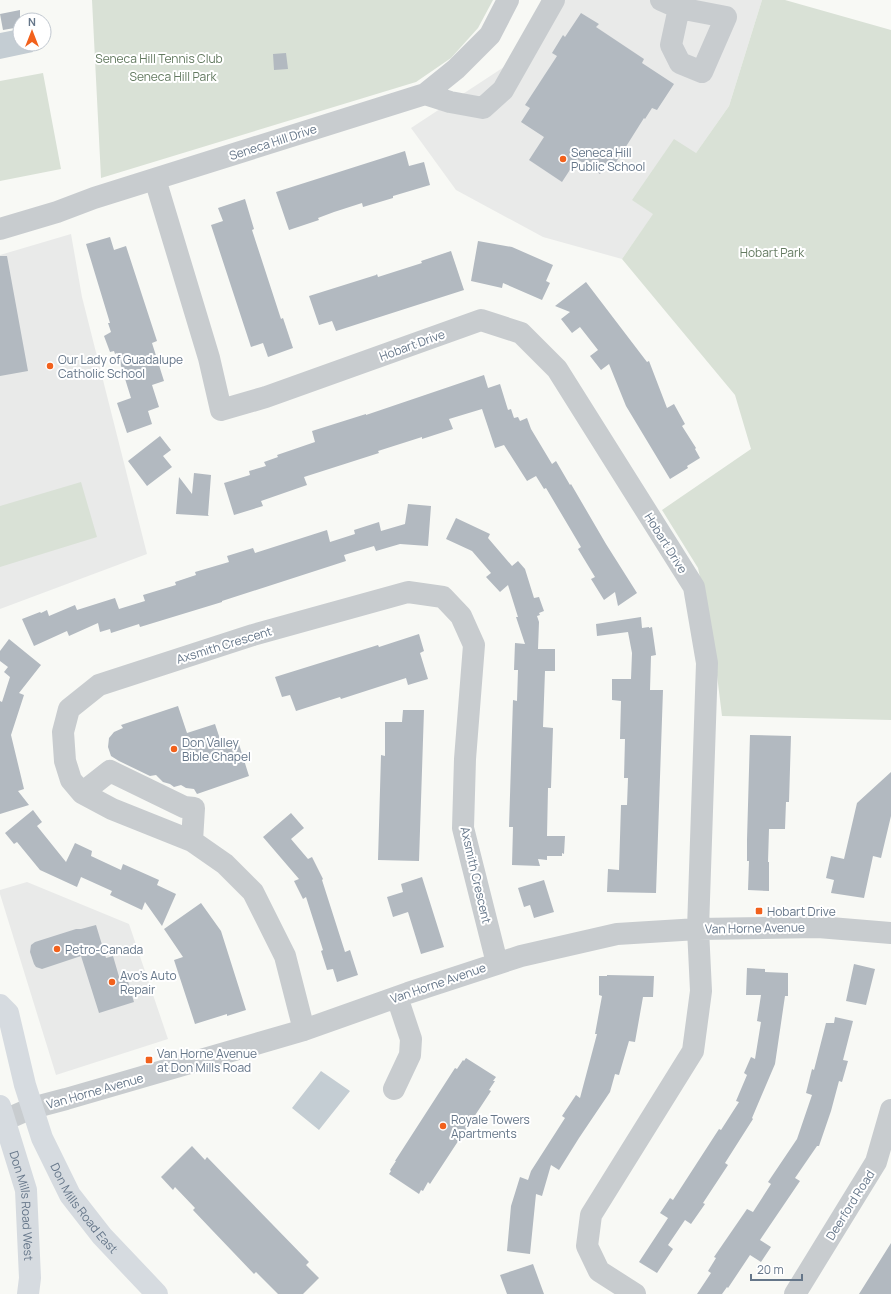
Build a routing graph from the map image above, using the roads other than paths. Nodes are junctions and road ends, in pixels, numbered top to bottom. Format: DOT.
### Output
graph roads {
  1 [pos="508,0"];
  2 [pos="554,0"];
  3 [pos="425,94"];
  4 [pos="155,179"];
  5 [pos="0,229"];
  6 [pos="82,793"];
  7 [pos="192,841"];
  8 [pos="698,929"];
  9 [pos="891,933"];
  10 [pos="496,963"];
  11 [pos="397,997"];
  12 [pos="0,1005"];
  13 [pos="304,1030"];
  14 [pos="394,1089"];
  15 [pos="32,1108"];
  16 [pos="891,1110"];
  17 [pos="2,1116"];
  18 [pos="28,1294"];
  19 [pos="157,1294"];
  20 [pos="635,1294"];
  21 [pos="794,1294"];
  1 -- 3 [label="street, Seneca Hill Drive"];
  2 -- 3 [label="street"];
  3 -- 4 [label="street, Seneca Hill Drive"];
  4 -- 5 [label="street, Seneca Hill Drive"];
  4 -- 8 [label="street, Hobart Drive"];
  6 -- 7 [label="street, Axsmith Crescent"];
  6 -- 7 [label="street"];
  6 -- 10 [label="street, Axsmith Crescent"];
  7 -- 13 [label="street, Axsmith Crescent"];
  8 -- 9 [label="street, Van Horne Avenue"];
  8 -- 10 [label="street, Van Horne Avenue"];
  8 -- 20 [label="street, Hobart Drive"];
  10 -- 11 [label="street, Van Horne Avenue"];
  11 -- 13 [label="street, Van Horne Avenue"];
  11 -- 14 [label="street"];
  12 -- 15 [label="main road, Don Mills Road East"];
  13 -- 15 [label="street, Van Horne Avenue"];
  15 -- 17 [label="street, Van Horne Avenue"];
  15 -- 19 [label="main road, Don Mills Road East"];
  16 -- 21 [label="street, Deerford Road"];
  17 -- 18 [label="main road, Don Mills Road West"];
}
